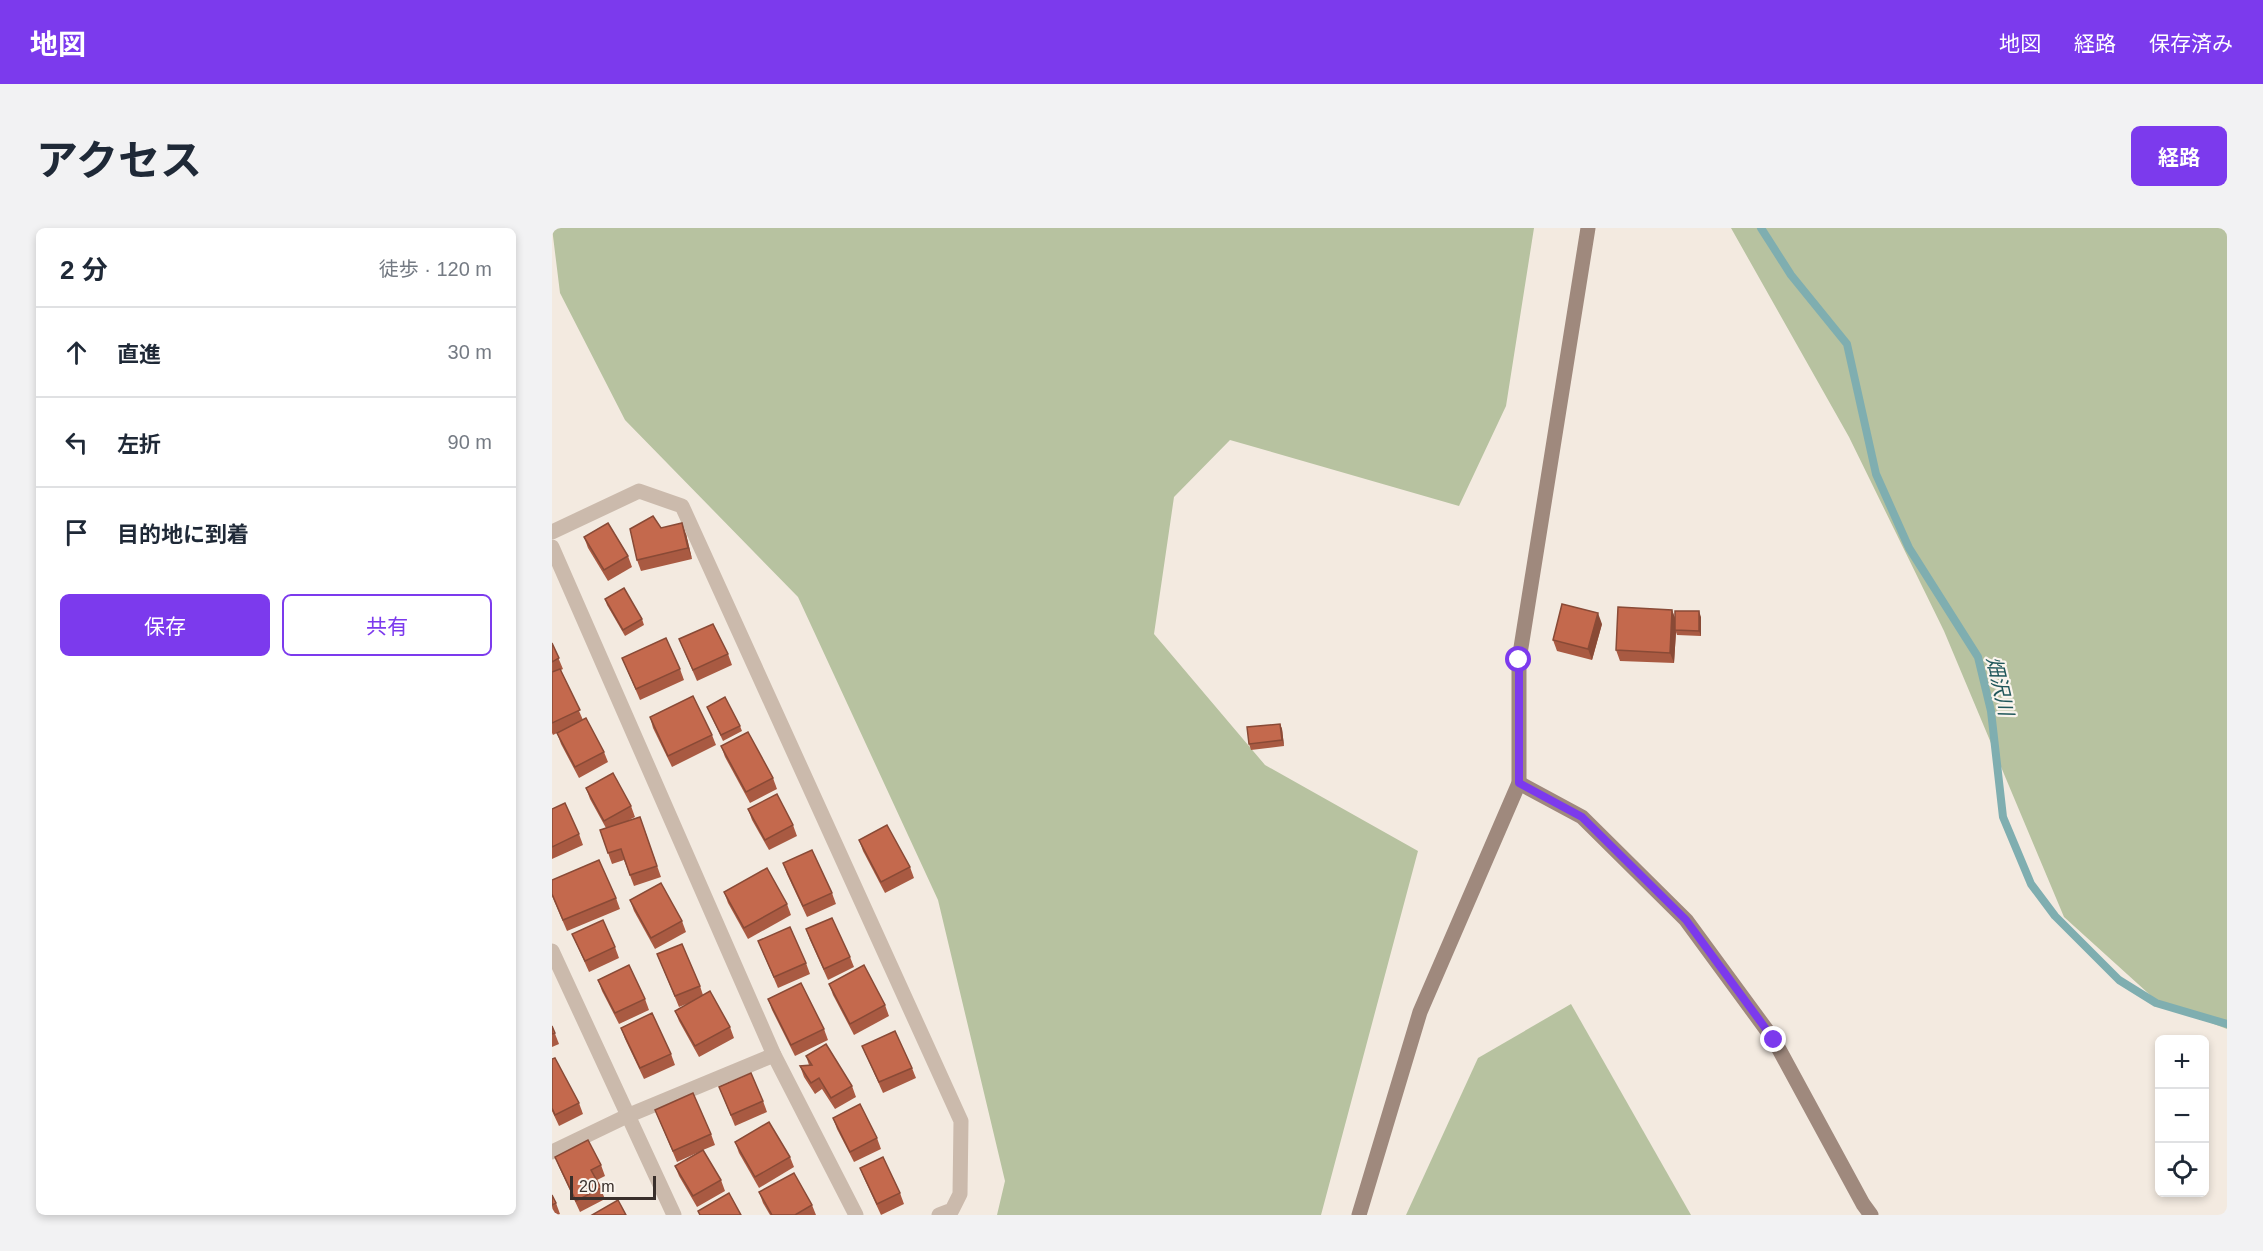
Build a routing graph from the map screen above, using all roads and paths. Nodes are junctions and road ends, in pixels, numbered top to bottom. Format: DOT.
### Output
graph roads {
  1 [pos="1588,228"];
  2 [pos="552,532"];
  3 [pos="552,547"];
  4 [pos="1519,783"];
  5 [pos="552,951"];
  6 [pos="774,1055"];
  7 [pos="627,1116"];
  8 [pos="552,1152"];
  9 [pos="674,1215"];
  10 [pos="856,1215"];
  11 [pos="939,1215"];
  12 [pos="1359,1215"];
  13 [pos="1871,1215"];
  1 -- 4 [label="street"];
  2 -- 11 [label="street"];
  3 -- 6 [label="street"];
  4 -- 12 [label="street"];
  4 -- 13 [label="street"];
  5 -- 7 [label="street"];
  6 -- 7 [label="street"];
  6 -- 10 [label="street"];
  7 -- 8 [label="street"];
  7 -- 9 [label="street"];
}
